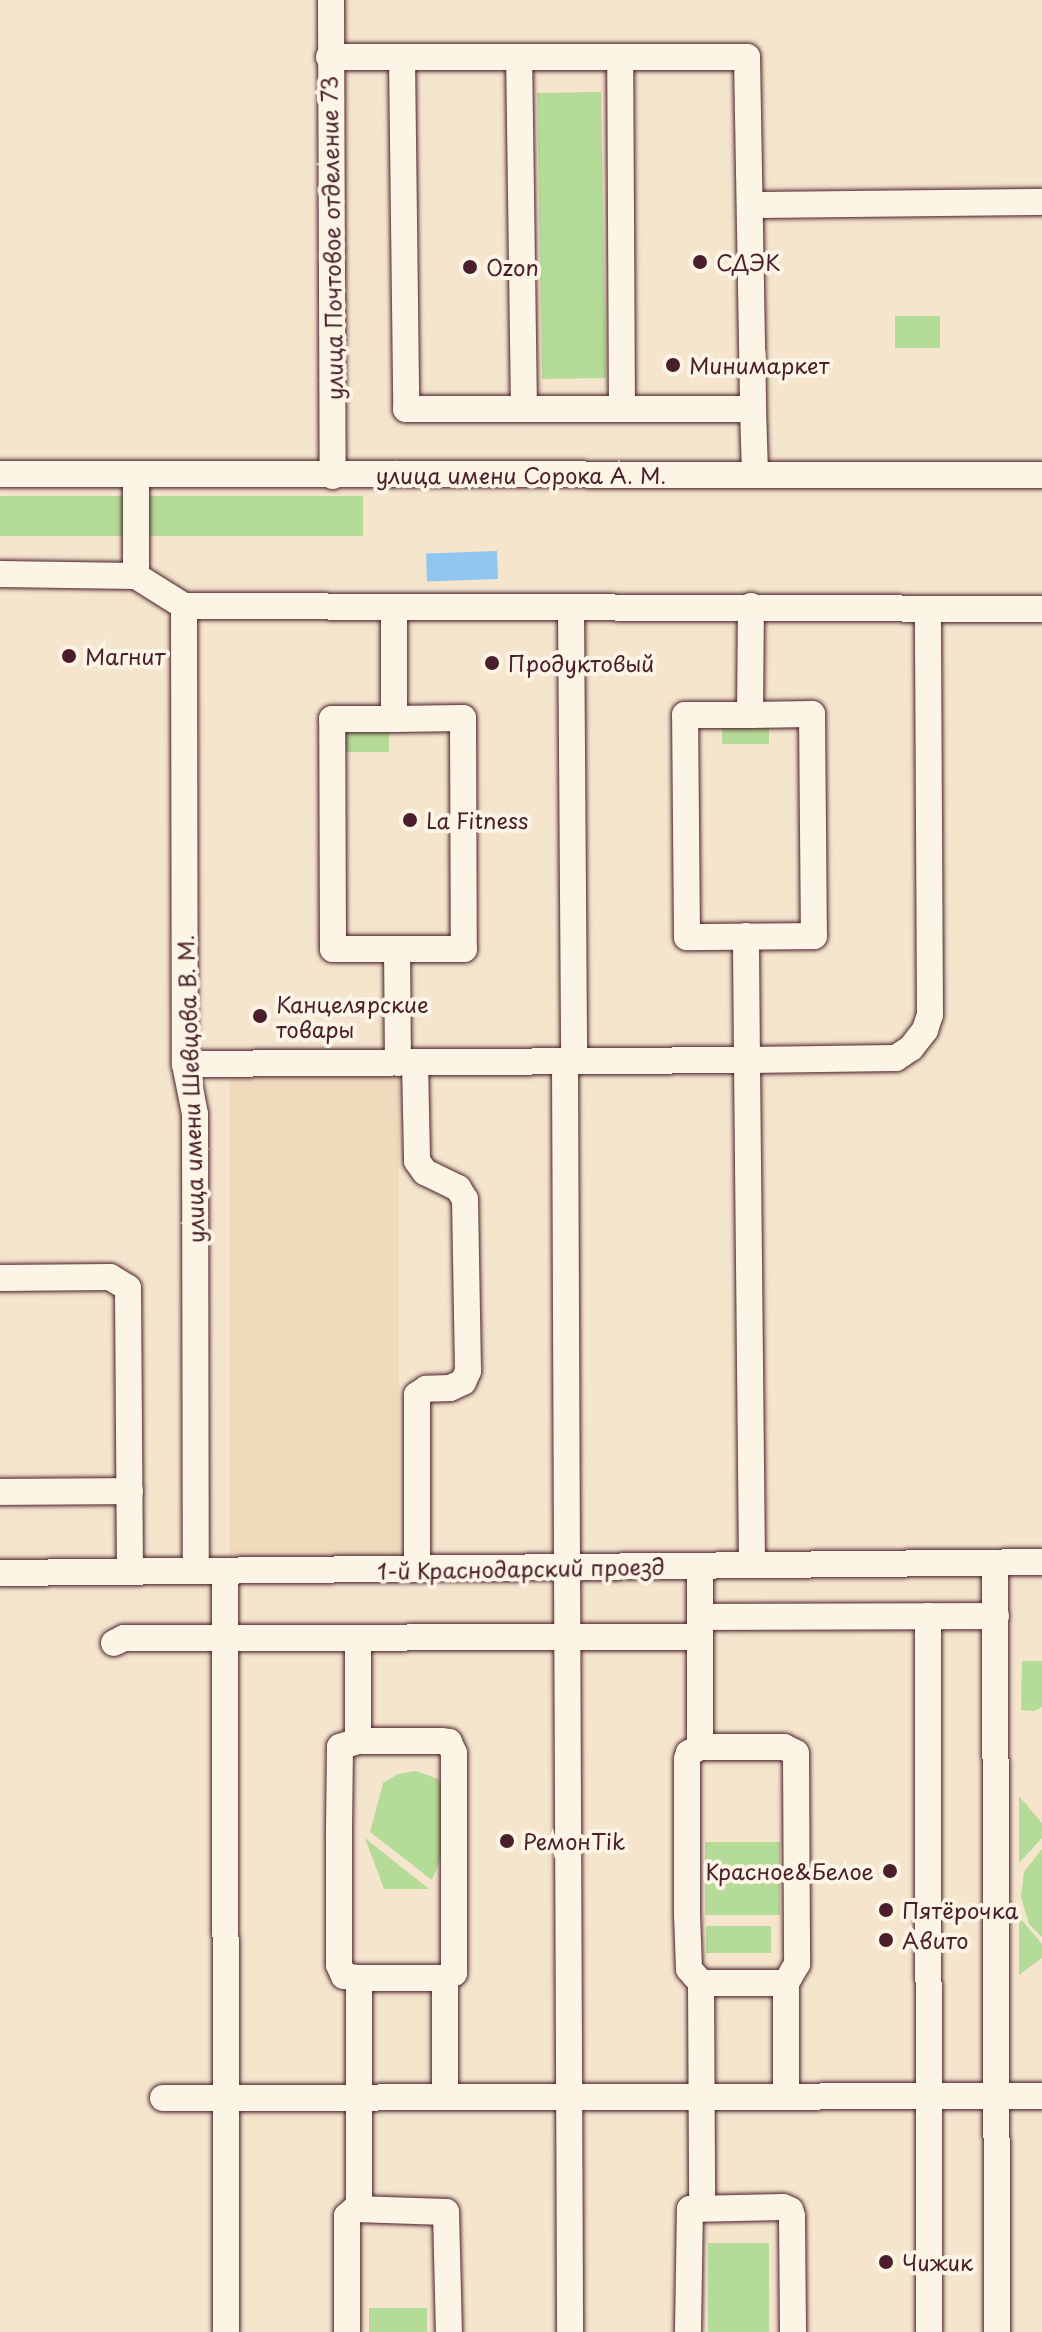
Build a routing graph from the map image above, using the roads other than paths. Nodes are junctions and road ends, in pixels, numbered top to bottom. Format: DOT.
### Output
graph roads {
  1 [pos="331,0"];
  2 [pos="329,57"];
  3 [pos="402,57"];
  4 [pos="519,57"];
  5 [pos="620,57"];
  6 [pos="1042,202"];
  7 [pos="750,205"];
  8 [pos="524,409"];
  9 [pos="622,409"];
  10 [pos="753,409"];
  11 [pos="0,474"];
  12 [pos="136,474"];
  13 [pos="755,474"];
  14 [pos="1042,475"];
  15 [pos="333,476"];
  16 [pos="0,574"];
  17 [pos="136,576"];
  18 [pos="184,606"];
  19 [pos="751,606"];
  20 [pos="571,607"];
  21 [pos="394,608"];
  22 [pos="928,609"];
  23 [pos="1042,609"];
  24 [pos="750,715"];
  25 [pos="394,719"];
  26 [pos="746,936"];
  27 [pos="397,949"];
  28 [pos="747,1060"];
  29 [pos="407,1062"];
  30 [pos="570,1062"];
  31 [pos="185,1064"];
  32 [pos="0,1278"];
  33 [pos="130,1491"];
  34 [pos="0,1492"];
  35 [pos="1042,1562"];
  36 [pos="995,1563"];
  37 [pos="752,1565"];
  38 [pos="700,1566"];
  39 [pos="568,1567"];
  40 [pos="417,1569"];
  41 [pos="196,1571"];
  42 [pos="225,1571"];
  43 [pos="130,1572"];
  44 [pos="0,1573"];
  45 [pos="928,1616"];
  46 [pos="996,1616"];
  47 [pos="700,1627"];
  48 [pos="569,1637"];
  49 [pos="225,1638"];
  50 [pos="358,1638"];
  51 [pos="114,1643"];
  52 [pos="358,1741"];
  53 [pos="700,1747"];
  54 [pos="359,1978"];
  55 [pos="445,1978"];
  56 [pos="701,1983"];
  57 [pos="786,1983"];
  58 [pos="1042,2096"];
  59 [pos="445,2097"];
  60 [pos="569,2097"];
  61 [pos="702,2097"];
  62 [pos="786,2097"];
  63 [pos="928,2097"];
  64 [pos="996,2097"];
  65 [pos="163,2098"];
  66 [pos="226,2098"];
  67 [pos="359,2098"];
  68 [pos="702,2208"];
  69 [pos="359,2209"];
  70 [pos="226,2332"];
  71 [pos="347,2332"];
  72 [pos="449,2332"];
  73 [pos="570,2332"];
  74 [pos="688,2332"];
  75 [pos="793,2332"];
  76 [pos="929,2332"];
  77 [pos="997,2332"];
  1 -- 2 [label="street, улица Почтовое отделение 73"];
  2 -- 3 [label="street"];
  2 -- 15 [label="street, улица Почтовое отделение 73"];
  3 -- 4 [label="street"];
  3 -- 8 [label="street"];
  4 -- 5 [label="street"];
  4 -- 8 [label="street"];
  5 -- 7 [label="street"];
  5 -- 9 [label="street"];
  6 -- 7 [label="street"];
  7 -- 10 [label="street"];
  8 -- 9 [label="street"];
  9 -- 10 [label="street"];
  10 -- 13 [label="street"];
  11 -- 12 [label="street, улица имени Сорока А. М."];
  12 -- 15 [label="street, улица имени Сорока А. М."];
  12 -- 17 [label="street"];
  13 -- 14 [label="street, улица имени Сорока А. М."];
  13 -- 15 [label="street, улица имени Сорока А. М."];
  16 -- 17 [label="street"];
  17 -- 18 [label="street"];
  18 -- 21 [label="street"];
  18 -- 31 [label="street, улица имени Шевцова В. М."];
  19 -- 20 [label="street"];
  19 -- 22 [label="street"];
  19 -- 24 [label="street"];
  20 -- 21 [label="street"];
  20 -- 30 [label="street"];
  21 -- 25 [label="street"];
  22 -- 23 [label="street"];
  22 -- 28 [label="street"];
  24 -- 26 [label="street"];
  24 -- 26 [label="street"];
  25 -- 27 [label="street"];
  25 -- 27 [label="street"];
  26 -- 28 [label="street"];
  27 -- 29 [label="street"];
  28 -- 30 [label="street"];
  28 -- 37 [label="street"];
  29 -- 30 [label="street"];
  29 -- 31 [label="street"];
  29 -- 40 [label="street"];
  30 -- 39 [label="street"];
  31 -- 41 [label="street, улица имени Шевцова В. М."];
  32 -- 33 [label="street"];
  33 -- 34 [label="street"];
  33 -- 43 [label="street"];
  35 -- 36 [label="street, 1-й Краснодарский проезд"];
  36 -- 37 [label="street, 1-й Краснодарский проезд"];
  36 -- 46 [label="street"];
  37 -- 38 [label="street, 1-й Краснодарский проезд"];
  38 -- 39 [label="street, 1-й Краснодарский проезд"];
  38 -- 47 [label="street"];
  39 -- 40 [label="street, 1-й Краснодарский проезд"];
  39 -- 48 [label="street"];
  40 -- 42 [label="street, 1-й Краснодарский проезд"];
  41 -- 42 [label="street, 1-й Краснодарский проезд"];
  41 -- 43 [label="street, 1-й Краснодарский проезд"];
  42 -- 49 [label="street"];
  43 -- 44 [label="street, 1-й Краснодарский проезд"];
  45 -- 46 [label="street"];
  45 -- 47 [label="street"];
  45 -- 63 [label="street"];
  46 -- 64 [label="street"];
  47 -- 48 [label="street"];
  47 -- 53 [label="street"];
  48 -- 50 [label="street"];
  48 -- 60 [label="street"];
  49 -- 50 [label="street"];
  49 -- 51 [label="street"];
  49 -- 66 [label="street"];
  50 -- 52 [label="street"];
  52 -- 54 [label="street"];
  52 -- 55 [label="street"];
  53 -- 56 [label="street"];
  53 -- 57 [label="street"];
  54 -- 55 [label="street"];
  54 -- 67 [label="street"];
  55 -- 59 [label="street"];
  56 -- 57 [label="street"];
  56 -- 61 [label="street"];
  57 -- 62 [label="street"];
  58 -- 64 [label="street"];
  59 -- 60 [label="street"];
  59 -- 67 [label="street"];
  60 -- 61 [label="street"];
  60 -- 73 [label="street"];
  61 -- 62 [label="street"];
  61 -- 68 [label="street"];
  62 -- 63 [label="street"];
  63 -- 64 [label="street"];
  63 -- 76 [label="street"];
  64 -- 77 [label="street"];
  65 -- 66 [label="street"];
  66 -- 67 [label="street"];
  66 -- 70 [label="street"];
  67 -- 69 [label="street"];
  68 -- 74 [label="street"];
  68 -- 75 [label="street"];
  69 -- 71 [label="street"];
  69 -- 72 [label="street"];
}
